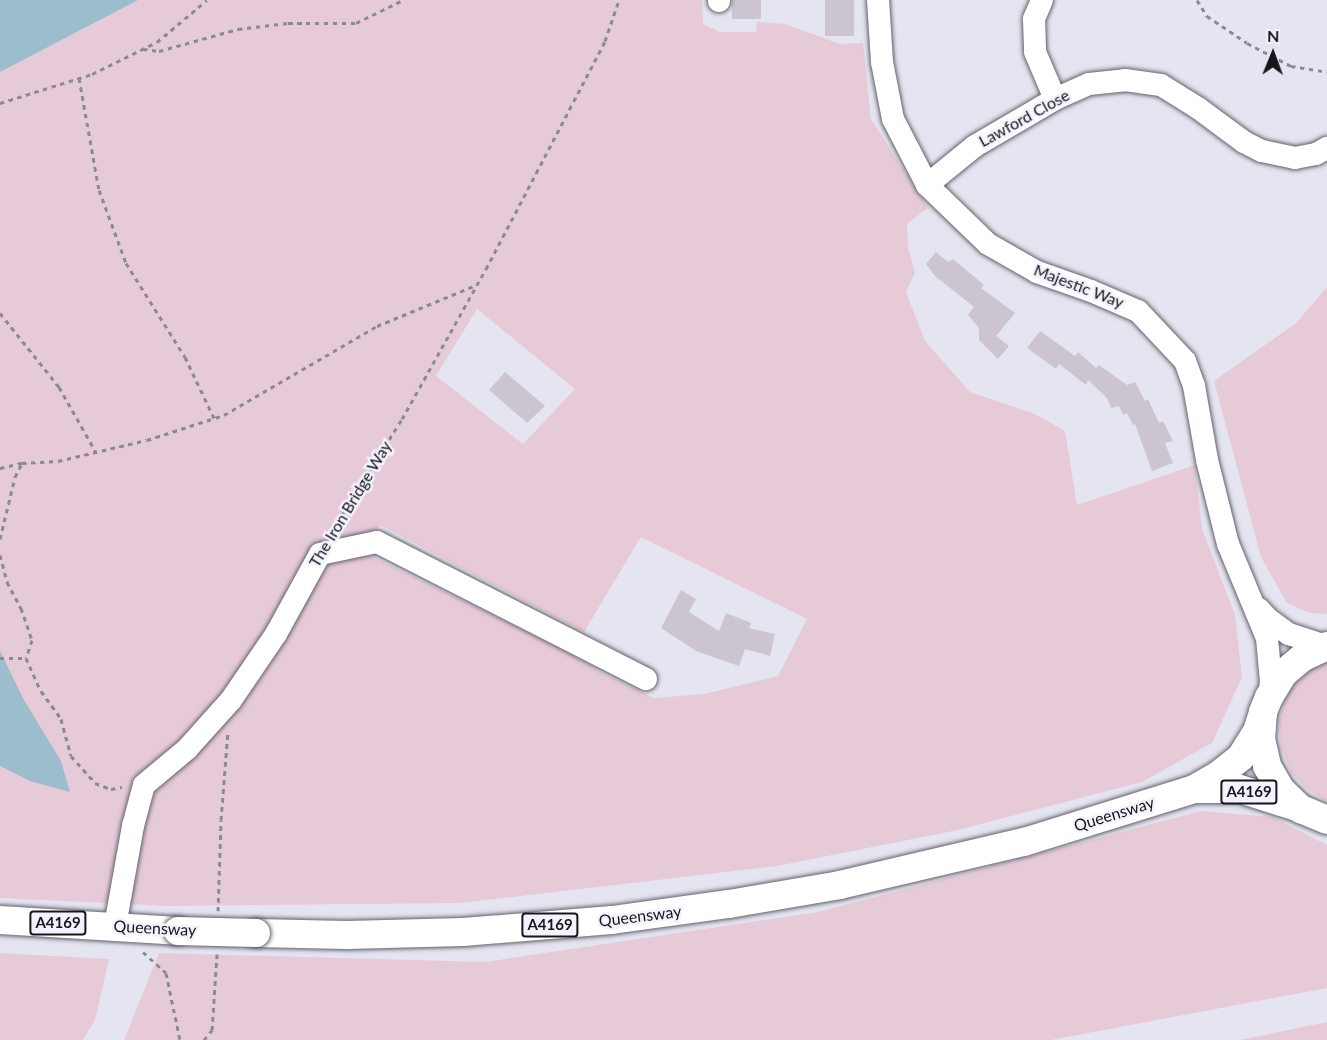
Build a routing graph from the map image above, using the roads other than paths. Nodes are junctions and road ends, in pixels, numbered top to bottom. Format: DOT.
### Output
graph roads {
  1 [pos="878,0"];
  2 [pos="1042,0"];
  3 [pos="1055,99"];
  4 [pos="1327,148"];
  5 [pos="927,184"];
  6 [pos="1251,597"];
  7 [pos="1327,646"];
  8 [pos="646,679"];
  9 [pos="1266,704"];
  10 [pos="1194,789"];
  11 [pos="1320,818"];
  12 [pos="0,920"];
  13 [pos="115,926"];
  1 -- 5 [label="street, Majestic Way"];
  2 -- 3 [label="street"];
  3 -- 4 [label="street, Lawford Close"];
  3 -- 5 [label="street, Lawford Close"];
  5 -- 6 [label="street, Majestic Way"];
  6 -- 7 [label="street, Majestic Way"];
  6 -- 9 [label="street, Majestic Way"];
  7 -- 9 [label="main road, Queensway"];
  8 -- 13 [label="street, The Iron Bridge Way"];
  9 -- 10 [label="main road, Queensway / A4169"];
  9 -- 11 [label="main road"];
  10 -- 11 [label="main road, Queensway / A4169"];
  10 -- 13 [label="main road, Queensway / A4169, bridge"];
  12 -- 13 [label="main road, Queensway / A4169"];
}
